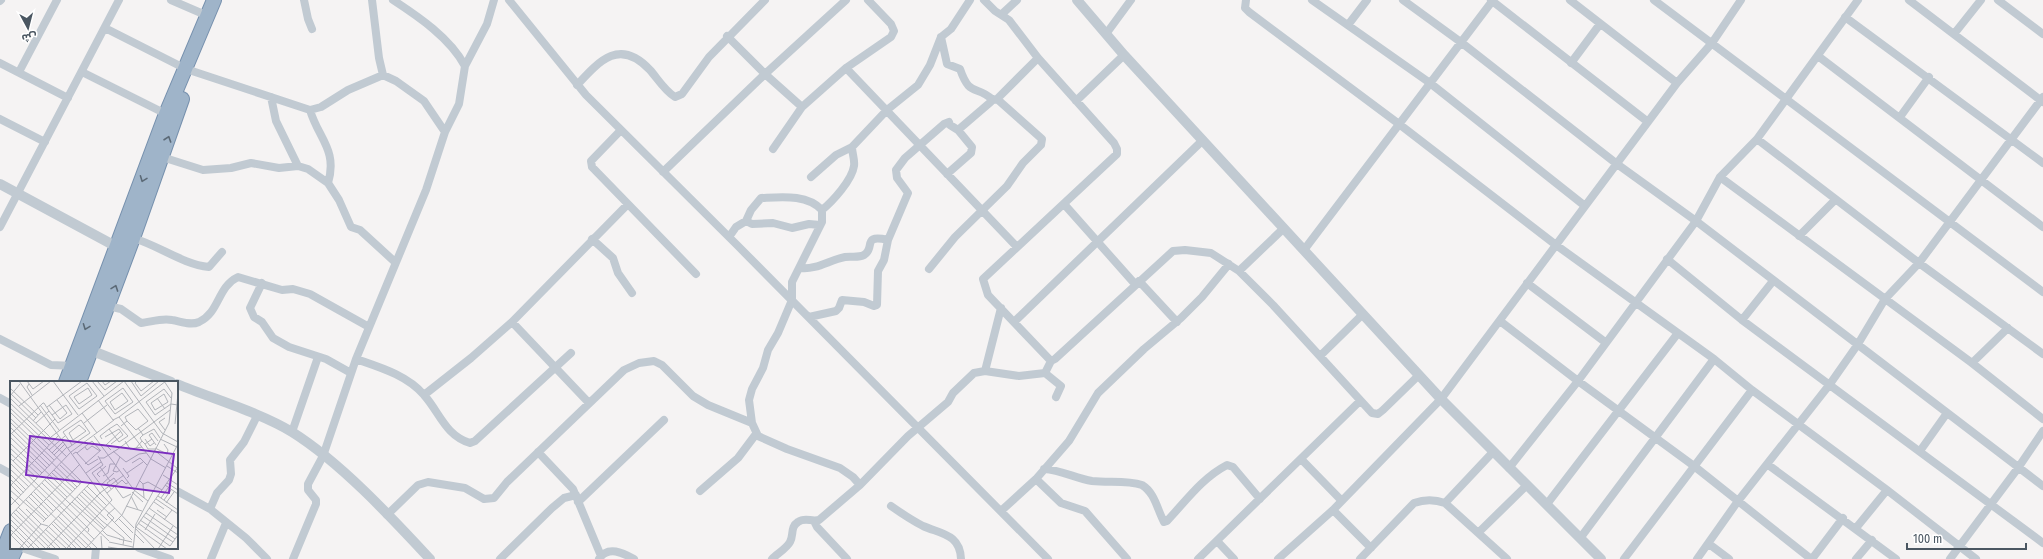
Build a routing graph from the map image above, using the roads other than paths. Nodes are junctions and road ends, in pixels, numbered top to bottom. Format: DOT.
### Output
graph roads {
  1 [pos="57,0"];
  2 [pos="119,0"];
  3 [pos="171,0"];
  4 [pos="214,0"];
  5 [pos="222,0"];
  6 [pos="304,0"];
  7 [pos="372,0"];
  8 [pos="393,0"];
  9 [pos="494,0"];
  10 [pos="509,0"];
  11 [pos="765,0"];
  12 [pos="846,0"];
  13 [pos="868,0"];
  14 [pos="970,0"];
  15 [pos="984,0"];
  16 [pos="1017,0"];
  17 [pos="1077,0"];
  18 [pos="1132,0"];
  19 [pos="1246,0"];
  20 [pos="1312,0"];
  21 [pos="1366,0"];
  22 [pos="1403,0"];
  23 [pos="1492,0"];
  24 [pos="1570,0"];
  25 [pos="1654,0"];
  26 [pos="1858,0"];
  27 [pos="1909,0"];
  28 [pos="1981,0"];
  29 [pos="1998,0"];
  30 [pos="1737,1"];
  31 [pos="1002,14"];
  32 [pos="208,16"];
  33 [pos="1845,17"];
  34 [pos="1600,24"];
  35 [pos="1348,25"];
  36 [pos="105,28"];
  37 [pos="312,29"];
  38 [pos="1106,34"];
  39 [pos="1954,34"];
  40 [pos="2043,34"];
  41 [pos="727,36"];
  42 [pos="942,37"];
  43 [pos="1462,43"];
  44 [pos="1712,43"];
  45 [pos="1124,54"];
  46 [pos="1818,56"];
  47 [pos="1038,58"];
  48 [pos="0,63"];
  49 [pos="1571,63"];
  50 [pos="465,66"];
  51 [pos="846,68"];
  52 [pos="189,70"];
  53 [pos="19,72"];
  54 [pos="82,72"];
  55 [pos="765,74"];
  56 [pos="383,75"];
  57 [pos="1929,77"];
  58 [pos="1430,83"];
  59 [pos="1677,83"];
  60 [pos="577,85"];
  61 [pos="271,97"];
  62 [pos="68,98"];
  63 [pos="995,99"];
  64 [pos="1787,100"];
  65 [pos="2042,100"];
  66 [pos="1076,101"];
  67 [pos="802,107"];
  68 [pos="310,110"];
  69 [pos="887,110"];
  70 [pos="166,114"];
  71 [pos="1900,117"];
  72 [pos="0,118"];
  73 [pos="1648,122"];
  74 [pos="1399,124"];
  75 [pos="621,130"];
  76 [pos="958,130"];
  77 [pos="444,132"];
  78 [pos="2012,139"];
  79 [pos="1203,140"];
  80 [pos="1757,140"];
  81 [pos="45,142"];
  82 [pos="921,146"];
  83 [pos="852,147"];
  84 [pos="773,149"];
  85 [pos="162,157"];
  86 [pos="2043,163"];
  87 [pos="1617,164"];
  88 [pos="298,166"];
  89 [pos="663,172"];
  90 [pos="947,174"];
  91 [pos="811,177"];
  92 [pos="1720,177"];
  93 [pos="1982,180"];
  94 [pos="328,183"];
  95 [pos="0,184"];
  96 [pos="18,194"];
  97 [pos="1834,200"];
  98 [pos="628,204"];
  99 [pos="1064,204"];
  100 [pos="1586,206"];
  101 [pos="822,210"];
  102 [pos="982,211"];
  103 [pos="1696,220"];
  104 [pos="746,221"];
  105 [pos="1950,222"];
  106 [pos="820,225"];
  107 [pos="0,227"];
  108 [pos="2043,227"];
  109 [pos="1284,228"];
  110 [pos="1799,236"];
  111 [pos="729,237"];
  112 [pos="133,238"];
  113 [pos="592,239"];
  114 [pos="888,240"];
  115 [pos="1098,241"];
  116 [pos="1556,245"];
  117 [pos="117,247"];
  118 [pos="1017,247"];
  119 [pos="1304,250"];
  120 [pos="222,252"];
  121 [pos="1667,259"];
  122 [pos="395,262"];
  123 [pos="1919,263"];
  124 [pos="1229,264"];
  125 [pos="800,268"];
  126 [pos="929,269"];
  127 [pos="1239,271"];
  128 [pos="696,274"];
  129 [pos="1774,281"];
  130 [pos="1137,282"];
  131 [pos="262,283"];
  132 [pos="1527,283"];
  133 [pos="632,292"];
  134 [pos="2043,292"];
  135 [pos="792,300"];
  136 [pos="1885,300"];
  137 [pos="1635,302"];
  138 [pos="108,306"];
  139 [pos="1001,308"];
  140 [pos="1363,314"];
  141 [pos="809,317"];
  142 [pos="1742,320"];
  143 [pos="1500,321"];
  144 [pos="512,322"];
  145 [pos="1014,322"];
  146 [pos="1177,322"];
  147 [pos="369,327"];
  148 [pos="2008,328"];
  149 [pos="1678,333"];
  150 [pos="0,340"];
  151 [pos="1605,342"];
  152 [pos="1858,344"];
  153 [pos="85,348"];
  154 [pos="571,353"];
  155 [pos="2043,354"];
  156 [pos="1320,356"];
  157 [pos="318,357"];
  158 [pos="356,359"];
  159 [pos="1714,359"];
  160 [pos="1052,361"];
  161 [pos="1972,363"];
  162 [pos="78,367"];
  163 [pos="555,368"];
  164 [pos="985,371"];
  165 [pos="351,372"];
  166 [pos="1045,374"];
  167 [pos="1419,375"];
  168 [pos="67,381"];
  169 [pos="79,381"];
  170 [pos="168,381"];
  171 [pos="1578,381"];
  172 [pos="178,384"];
  173 [pos="1830,384"];
  174 [pos="1752,390"];
  175 [pos="424,395"];
  176 [pos="1056,397"];
  177 [pos="0,398"];
  178 [pos="1441,399"];
  179 [pos="1360,401"];
  180 [pos="10,403"];
  181 [pos="589,403"];
  182 [pos="1619,411"];
  183 [pos="1947,413"];
  184 [pos="257,416"];
  185 [pos="664,420"];
  186 [pos="2043,420"];
  187 [pos="752,423"];
  188 [pos="1797,424"];
  189 [pos="918,429"];
  190 [pos="2043,431"];
  191 [pos="292,432"];
  192 [pos="756,434"];
  193 [pos="1656,438"];
  194 [pos="1920,451"];
  195 [pos="538,452"];
  196 [pos="1493,452"];
  197 [pos="323,456"];
  198 [pos="1302,460"];
  199 [pos="1767,464"];
  200 [pos="1694,466"];
  201 [pos="0,468"];
  202 [pos="1509,468"];
  203 [pos="2018,468"];
  204 [pos="1044,470"];
  205 [pos="10,473"];
  206 [pos="1036,479"];
  207 [pos="860,485"];
  208 [pos="1527,485"];
  209 [pos="2043,486"];
  210 [pos="1887,490"];
  211 [pos="700,491"];
  212 [pos="178,493"];
  213 [pos="578,498"];
  214 [pos="1260,499"];
  215 [pos="1341,500"];
  216 [pos="1738,502"];
  217 [pos="1445,503"];
  218 [pos="1547,504"];
  219 [pos="1992,504"];
  220 [pos="891,506"];
  221 [pos="210,509"];
  222 [pos="1333,510"];
  223 [pos="1001,511"];
  224 [pos="387,515"];
  225 [pos="1843,518"];
  226 [pos="814,521"];
  227 [pos="226,523"];
  228 [pos="1856,528"];
  229 [pos="1479,532"];
  230 [pos="1581,537"];
  231 [pos="9,540"];
  232 [pos="1872,540"];
  233 [pos="1217,541"];
  234 [pos="2043,543"];
  235 [pos="1710,544"];
  236 [pos="1959,547"];
  237 [pos="1371,548"];
  238 [pos="25,549"];
  239 [pos="96,549"];
  240 [pos="142,549"];
  241 [pos="600,558"];
  242 [pos="0,559"];
  243 [pos="11,559"];
  244 [pos="55,559"];
  245 [pos="95,559"];
  246 [pos="170,559"];
  247 [pos="211,559"];
  248 [pos="267,559"];
  249 [pos="293,559"];
  250 [pos="430,559"];
  251 [pos="500,559"];
  252 [pos="634,559"];
  253 [pos="772,559"];
  254 [pos="847,559"];
  255 [pos="961,559"];
  256 [pos="1048,559"];
  257 [pos="1127,559"];
  258 [pos="1198,559"];
  259 [pos="1234,559"];
  260 [pos="1278,559"];
  261 [pos="1360,559"];
  262 [pos="1507,559"];
  263 [pos="1601,559"];
  264 [pos="1624,559"];
  265 [pos="1697,559"];
  266 [pos="1729,559"];
  267 [pos="1812,559"];
  268 [pos="1856,559"];
  269 [pos="1896,559"];
  270 [pos="1950,559"];
  271 [pos="1976,559"];
  1 -- 53 [label="street"];
  2 -- 36 [label="street"];
  3 -- 32 [label="street"];
  4 -- 32 [label="highway"];
  5 -- 52 [label="highway"];
  6 -- 37 [label="street"];
  7 -- 56 [label="street"];
  8 -- 50 [label="street"];
  9 -- 50 [label="street"];
  10 -- 60 [label="street"];
  11 -- 41 [label="street"];
  12 -- 55 [label="street"];
  13 -- 51 [label="street"];
  14 -- 42 [label="street"];
  15 -- 31 [label="street"];
  16 -- 31 [label="street"];
  17 -- 38 [label="street"];
  18 -- 38 [label="street"];
  19 -- 74 [label="street"];
  20 -- 35 [label="street"];
  21 -- 35 [label="street"];
  22 -- 43 [label="street"];
  23 -- 43 [label="street"];
  23 -- 49 [label="street"];
  24 -- 34 [label="street"];
  25 -- 44 [label="street"];
  26 -- 33 [label="street"];
  27 -- 39 [label="street"];
  28 -- 39 [label="street"];
  29 -- 40 [label="street"];
  30 -- 44 [label="street"];
  31 -- 47 [label="street"];
  32 -- 52 [label="highway"];
  33 -- 46 [label="street"];
  33 -- 57 [label="street"];
  34 -- 49 [label="street"];
  34 -- 59 [label="street"];
  35 -- 58 [label="street"];
  36 -- 52 [label="street"];
  36 -- 54 [label="street"];
  38 -- 45 [label="street"];
  39 -- 65 [label="street"];
  41 -- 55 [label="street"];
  41 -- 60 [label="street"];
  42 -- 63 [label="street"];
  42 -- 69 [label="street"];
  43 -- 58 [label="street"];
  43 -- 87 [label="street"];
  44 -- 59 [label="street"];
  44 -- 64 [label="street"];
  45 -- 66 [label="street"];
  45 -- 79 [label="street"];
  46 -- 64 [label="street"];
  46 -- 71 [label="street"];
  47 -- 63 [label="street"];
  47 -- 66 [label="street"];
  48 -- 53 [label="street"];
  49 -- 73 [label="street"];
  50 -- 77 [label="street"];
  51 -- 67 [label="street"];
  51 -- 69 [label="street"];
  52 -- 61 [label="street"];
  52 -- 70 [label="highway"];
  85 -- 52 [label="highway, one-way"];
  53 -- 62 [label="street"];
  54 -- 62 [label="street"];
  54 -- 70 [label="street"];
  55 -- 67 [label="street"];
  55 -- 89 [label="street"];
  56 -- 68 [label="street"];
  56 -- 77 [label="street"];
  57 -- 71 [label="street"];
  57 -- 78 [label="street"];
  58 -- 74 [label="street"];
  58 -- 100 [label="street"];
  59 -- 73 [label="street"];
  60 -- 75 [label="street"];
  61 -- 68 [label="street"];
  61 -- 88 [label="street"];
  62 -- 81 [label="street"];
  63 -- 76 [label="street"];
  63 -- 102 [label="street"];
  64 -- 80 [label="street"];
  64 -- 105 [label="street"];
  65 -- 78 [label="street"];
  66 -- 99 [label="street"];
  67 -- 84 [label="street"];
  68 -- 94 [label="street"];
  69 -- 82 [label="street"];
  69 -- 83 [label="street"];
  70 -- 117 [label="highway, one-way"];
  71 -- 93 [label="street"];
  72 -- 81 [label="street"];
  73 -- 87 [label="street"];
  74 -- 116 [label="street"];
  74 -- 119 [label="street"];
  75 -- 89 [label="street"];
  75 -- 98 [label="street"];
  76 -- 82 [label="street"];
  76 -- 90 [label="street"];
  77 -- 122 [label="street"];
  78 -- 86 [label="street"];
  78 -- 93 [label="street"];
  79 -- 109 [label="street"];
  79 -- 115 [label="street"];
  80 -- 92 [label="street"];
  80 -- 97 [label="street"];
  81 -- 96 [label="street"];
  82 -- 90 [label="street"];
  82 -- 114 [label="street"];
  83 -- 91 [label="street"];
  83 -- 101 [label="street"];
  85 -- 88 [label="street"];
  85 -- 112 [label="highway"];
  87 -- 100 [label="street"];
  87 -- 103 [label="street"];
  88 -- 94 [label="street"];
  89 -- 111 [label="street"];
  90 -- 102 [label="street"];
  92 -- 103 [label="street"];
  92 -- 110 [label="street"];
  93 -- 105 [label="street"];
  93 -- 108 [label="street"];
  94 -- 122 [label="street"];
  95 -- 96 [label="street"];
  96 -- 107 [label="street"];
  96 -- 117 [label="street"];
  97 -- 110 [label="street"];
  97 -- 123 [label="street"];
  98 -- 113 [label="street"];
  98 -- 128 [label="street"];
  99 -- 115 [label="street"];
  99 -- 118 [label="street"];
  100 -- 116 [label="street"];
  101 -- 104 [label="street"];
  101 -- 106 [label="street"];
  102 -- 118 [label="street"];
  102 -- 126 [label="street"];
  103 -- 121 [label="street"];
  103 -- 129 [label="street"];
  104 -- 106 [label="street"];
  104 -- 111 [label="street"];
  105 -- 123 [label="street"];
  105 -- 134 [label="street"];
  106 -- 125 [label="street"];
  109 -- 119 [label="street"];
  109 -- 127 [label="street"];
  110 -- 136 [label="street"];
  111 -- 135 [label="street"];
  112 -- 120 [label="street"];
  138 -- 112 [label="highway, one-way"];
  113 -- 133 [label="street"];
  113 -- 144 [label="street"];
  114 -- 125 [label="street"];
  114 -- 141 [label="street"];
  115 -- 130 [label="street"];
  115 -- 145 [label="street"];
  116 -- 132 [label="street"];
  116 -- 137 [label="street"];
  117 -- 153 [label="highway, one-way"];
  118 -- 139 [label="street"];
  119 -- 140 [label="street"];
  121 -- 137 [label="street"];
  121 -- 142 [label="street"];
  122 -- 147 [label="street"];
  123 -- 136 [label="street"];
  123 -- 148 [label="street"];
  124 -- 127 [label="street"];
  124 -- 130 [label="street"];
  124 -- 146 [label="street"];
  125 -- 135 [label="street"];
  127 -- 156 [label="street"];
  129 -- 142 [label="street"];
  129 -- 152 [label="street"];
  130 -- 146 [label="street"];
  130 -- 160 [label="street"];
  131 -- 138 [label="street"];
  131 -- 147 [label="street"];
  131 -- 157 [label="street"];
  132 -- 143 [label="street"];
  132 -- 151 [label="street"];
  135 -- 141 [label="street"];
  135 -- 187 [label="street"];
  136 -- 152 [label="street"];
  136 -- 161 [label="street"];
  137 -- 149 [label="street"];
  137 -- 151 [label="street"];
  138 -- 153 [label="highway"];
  139 -- 145 [label="street"];
  139 -- 164 [label="street"];
  140 -- 156 [label="street"];
  140 -- 167 [label="street"];
  141 -- 189 [label="street"];
  142 -- 173 [label="street"];
  143 -- 171 [label="street"];
  143 -- 178 [label="street"];
  144 -- 163 [label="street"];
  144 -- 175 [label="street"];
  145 -- 160 [label="street"];
  146 -- 204 [label="street"];
  147 -- 158 [label="street"];
  148 -- 155 [label="street"];
  148 -- 161 [label="street"];
  149 -- 159 [label="street"];
  149 -- 182 [label="street"];
  150 -- 162 [label="street"];
  151 -- 171 [label="street"];
  152 -- 173 [label="street"];
  152 -- 183 [label="street"];
  153 -- 162 [label="highway"];
  153 -- 170 [label="street"];
  154 -- 163 [label="street"];
  156 -- 179 [label="street"];
  157 -- 165 [label="street"];
  157 -- 191 [label="street"];
  158 -- 165 [label="street"];
  158 -- 175 [label="street"];
  159 -- 174 [label="street"];
  159 -- 193 [label="street"];
  160 -- 166 [label="street"];
  161 -- 186 [label="street"];
  162 -- 168 [label="highway"];
  162 -- 169 [label="highway"];
  163 -- 175 [label="street"];
  163 -- 181 [label="street"];
  164 -- 166 [label="street"];
  164 -- 189 [label="street"];
  165 -- 197 [label="street"];
  166 -- 176 [label="street"];
  167 -- 178 [label="street"];
  167 -- 179 [label="street"];
  171 -- 182 [label="street"];
  171 -- 202 [label="street"];
  172 -- 184 [label="street"];
  173 -- 188 [label="street"];
  173 -- 194 [label="street"];
  174 -- 188 [label="street"];
  174 -- 200 [label="street"];
  177 -- 180 [label="street"];
  178 -- 196 [label="street"];
  178 -- 215 [label="street"];
  179 -- 198 [label="street"];
  181 -- 187 [label="street"];
  181 -- 195 [label="street"];
  182 -- 193 [label="street"];
  182 -- 218 [label="street"];
  183 -- 194 [label="street"];
  183 -- 203 [label="street"];
  184 -- 191 [label="street"];
  184 -- 221 [label="street"];
  185 -- 213 [label="street"];
  187 -- 192 [label="street"];
  188 -- 199 [label="street"];
  188 -- 210 [label="street"];
  189 -- 207 [label="street"];
  189 -- 223 [label="street"];
  190 -- 203 [label="street"];
  191 -- 197 [label="street"];
  192 -- 207 [label="street"];
  192 -- 211 [label="street"];
  193 -- 200 [label="street"];
  193 -- 230 [label="street"];
  194 -- 219 [label="street"];
  195 -- 213 [label="street"];
  195 -- 224 [label="street"];
  196 -- 202 [label="street"];
  196 -- 217 [label="street"];
  197 -- 224 [label="street"];
  197 -- 249 [label="street"];
  198 -- 214 [label="street"];
  198 -- 215 [label="street"];
  199 -- 216 [label="street"];
  199 -- 225 [label="street"];
  200 -- 216 [label="street"];
  200 -- 264 [label="street"];
  201 -- 205 [label="street"];
  202 -- 208 [label="street"];
  203 -- 209 [label="street"];
  203 -- 219 [label="street"];
  204 -- 206 [label="street"];
  204 -- 214 [label="street"];
  206 -- 223 [label="street"];
  206 -- 257 [label="street"];
  207 -- 226 [label="street"];
  208 -- 218 [label="street"];
  208 -- 229 [label="street"];
  210 -- 228 [label="street"];
  210 -- 236 [label="street"];
  212 -- 221 [label="street"];
  213 -- 241 [label="street"];
  213 -- 251 [label="street"];
  214 -- 233 [label="street"];
  215 -- 222 [label="street"];
  216 -- 235 [label="street"];
  216 -- 267 [label="street"];
  217 -- 229 [label="street"];
  217 -- 237 [label="street"];
  218 -- 230 [label="street"];
  219 -- 234 [label="street"];
  219 -- 236 [label="street"];
  220 -- 255 [label="street"];
  221 -- 227 [label="street"];
  222 -- 237 [label="street"];
  222 -- 260 [label="street"];
  223 -- 256 [label="street"];
  224 -- 250 [label="street"];
  225 -- 228 [label="street"];
  225 -- 267 [label="street"];
  226 -- 253 [label="street"];
  226 -- 254 [label="street"];
  227 -- 247 [label="street"];
  227 -- 248 [label="street"];
  228 -- 232 [label="street"];
  229 -- 262 [label="street"];
  230 -- 263 [label="street"];
  231 -- 242 [label="highway"];
  231 -- 243 [label="highway"];
  232 -- 268 [label="street"];
  232 -- 269 [label="street"];
  233 -- 258 [label="street"];
  233 -- 259 [label="street"];
  235 -- 265 [label="street"];
  235 -- 266 [label="street"];
  236 -- 270 [label="street"];
  236 -- 271 [label="street"];
  237 -- 261 [label="street"];
  238 -- 244 [label="street"];
  239 -- 245 [label="street"];
  240 -- 246 [label="street"];
  241 -- 252 [label="street"];
}
